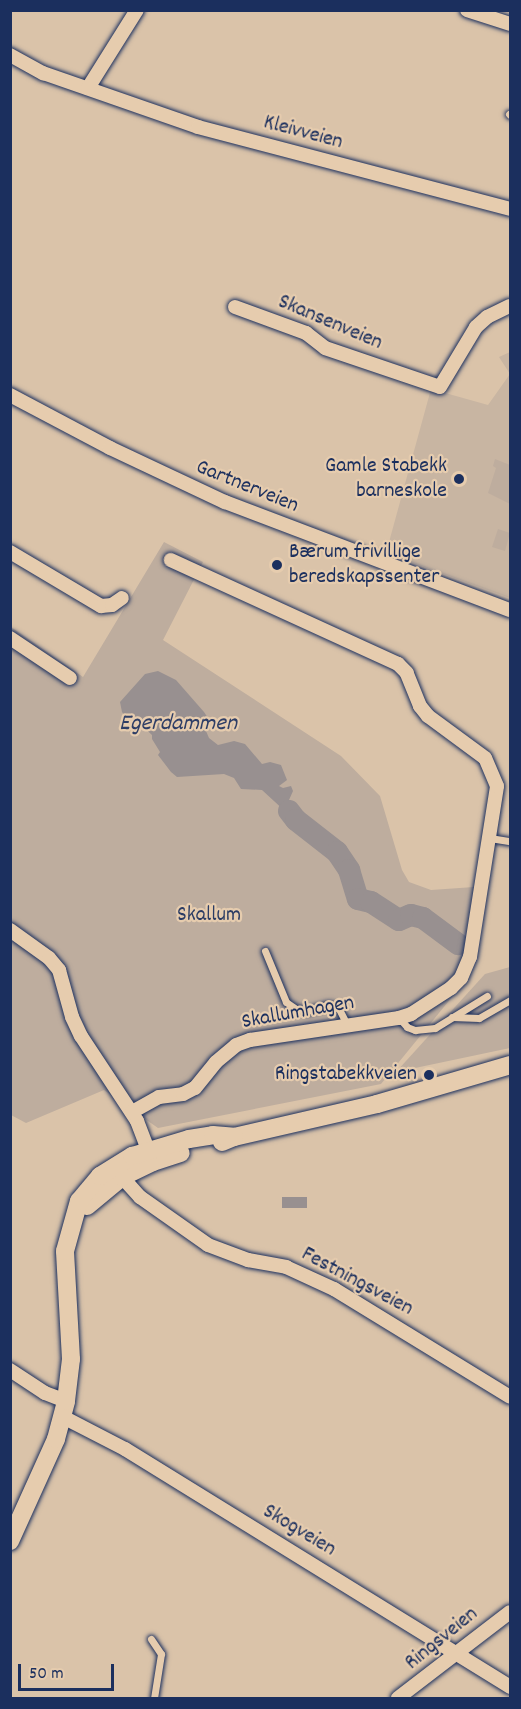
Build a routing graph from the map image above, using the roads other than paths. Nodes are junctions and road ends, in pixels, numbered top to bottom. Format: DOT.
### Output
graph roads {
  1 [pos="137,10"];
  2 [pos="467,10"];
  3 [pos="510,24"];
  4 [pos="12,58"];
  5 [pos="88,88"];
  6 [pos="510,209"];
  7 [pos="510,306"];
  8 [pos="235,307"];
  9 [pos="10,395"];
  10 [pos="10,552"];
  11 [pos="171,560"];
  12 [pos="122,598"];
  13 [pos="510,610"];
  14 [pos="10,638"];
  15 [pos="70,678"];
  16 [pos="490,838"];
  17 [pos="510,841"];
  18 [pos="10,930"];
  19 [pos="265,951"];
  20 [pos="486,996"];
  21 [pos="510,1000"];
  22 [pos="452,1017"];
  23 [pos="399,1018"];
  24 [pos="347,1025"];
  25 [pos="510,1065"];
  26 [pos="132,1112"];
  27 [pos="151,1156"];
  28 [pos="122,1177"];
  29 [pos="76,1215"];
  30 [pos="10,1370"];
  31 [pos="510,1397"];
  32 [pos="64,1409"];
  33 [pos="10,1541"];
  34 [pos="510,1612"];
  35 [pos="151,1639"];
  36 [pos="457,1654"];
  37 [pos="510,1687"];
  38 [pos="154,1698"];
  39 [pos="398,1698"];
  1 -- 5 [label="street"];
  2 -- 3 [label="street"];
  4 -- 5 [label="street, Kleivveien"];
  5 -- 6 [label="street, Kleivveien"];
  7 -- 8 [label="street, Skansenveien"];
  9 -- 13 [label="street, Gartnerveien"];
  10 -- 12 [label="street"];
  11 -- 16 [label="street, Skallumhagen"];
  14 -- 15 [label="street"];
  16 -- 17 [label="lane"];
  16 -- 23 [label="street, Skallumhagen"];
  18 -- 26 [label="street"];
  19 -- 24 [label="lane"];
  20 -- 22 [label="lane"];
  21 -- 22 [label="lane"];
  22 -- 23 [label="lane"];
  23 -- 24 [label="street, Skallumhagen"];
  24 -- 26 [label="street, Skallumhagen"];
  25 -- 27 [label="main road"];
  26 -- 27 [label="street"];
  27 -- 28 [label="main road"];
  27 -- 29 [label="main road"];
  28 -- 29 [label="main road"];
  28 -- 31 [label="street, Festningsveien"];
  29 -- 32 [label="main road"];
  30 -- 32 [label="street, Skogveien"];
  32 -- 33 [label="main road"];
  32 -- 36 [label="street, Skogveien"];
  34 -- 36 [label="street, Ringsveien"];
  35 -- 38 [label="lane"];
  36 -- 37 [label="street, Skogveien"];
  36 -- 39 [label="street, Ringsveien"];
}
